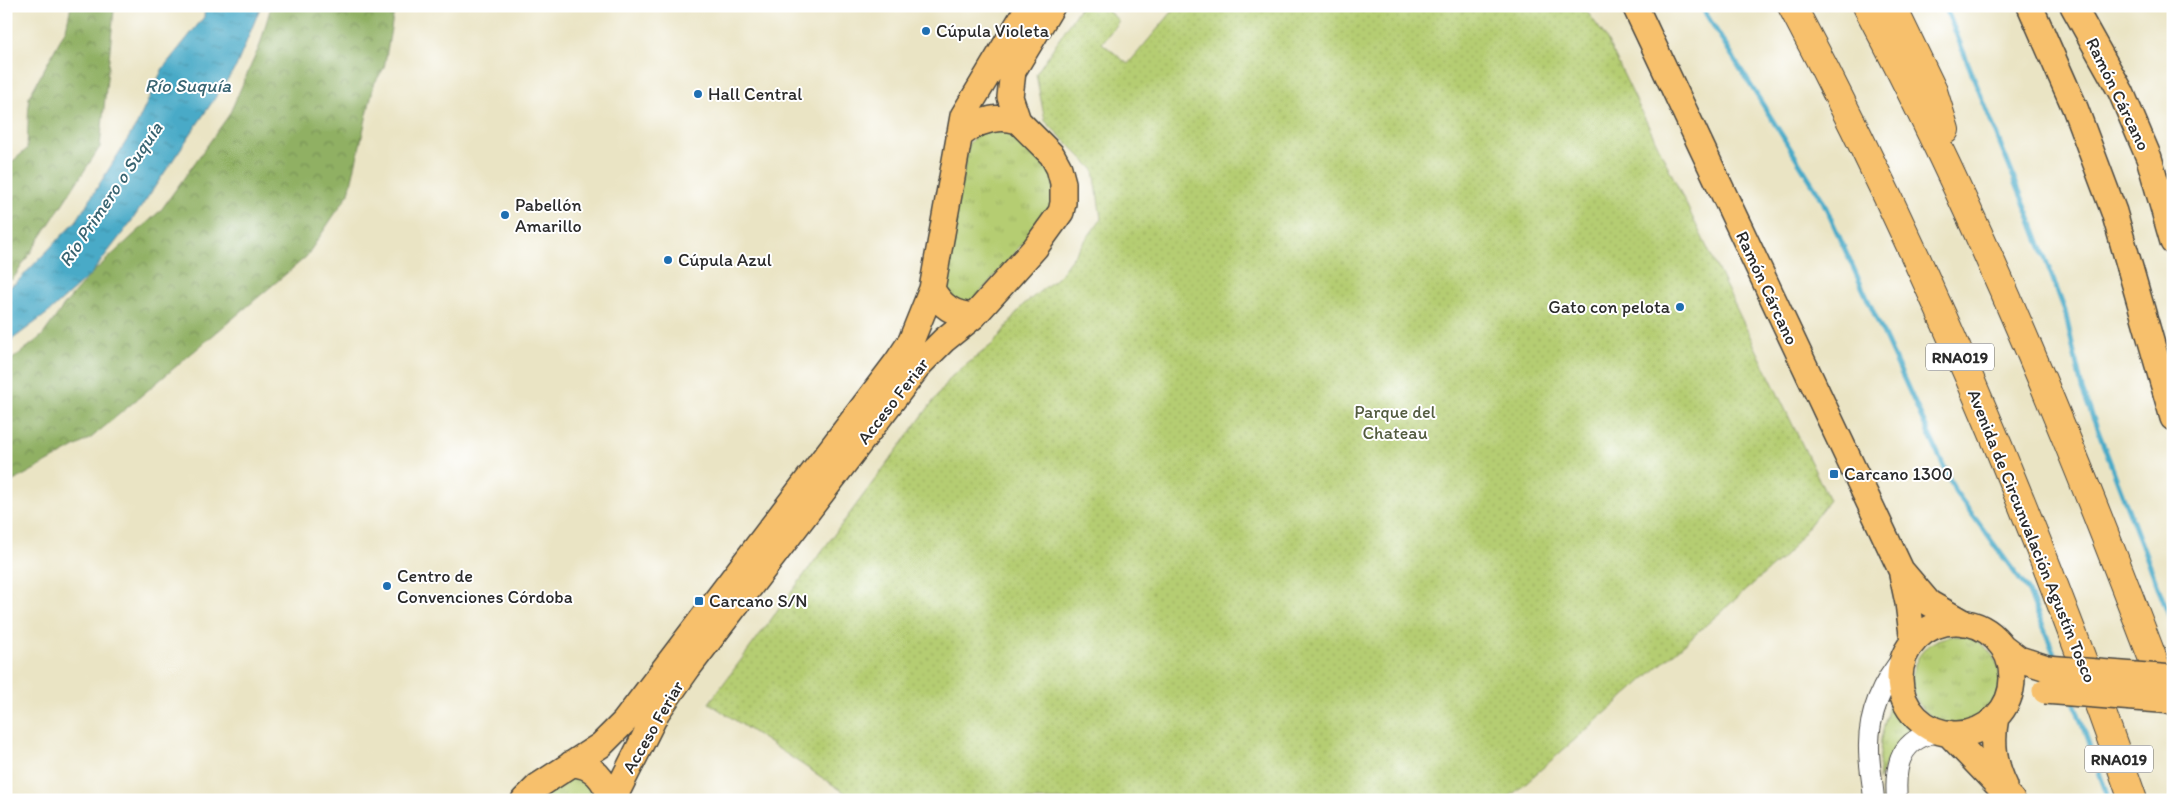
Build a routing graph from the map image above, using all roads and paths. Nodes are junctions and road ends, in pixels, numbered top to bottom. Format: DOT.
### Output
graph roads {
  1 [pos="1029,6"];
  2 [pos="1052,6"];
  3 [pos="1636,6"];
  4 [pos="1772,6"];
  5 [pos="1792,6"];
  6 [pos="1867,6"];
  7 [pos="1892,6"];
  8 [pos="2030,6"];
  9 [pos="2073,6"];
  10 [pos="1840,101"];
  11 [pos="1018,121"];
  12 [pos="959,136"];
  13 [pos="1978,236"];
  14 [pos="2173,242"];
  15 [pos="932,289"];
  16 [pos="974,316"];
  17 [pos="2173,418"];
  18 [pos="1901,570"];
  19 [pos="1964,623"];
  20 [pos="2002,646"];
  21 [pos="1908,650"];
  22 [pos="2173,678"];
  23 [pos="2046,680"];
  24 [pos="2173,701"];
  25 [pos="2002,710"];
  26 [pos="2173,712"];
  27 [pos="1944,733"];
  28 [pos="572,764"];
  29 [pos="524,800"];
  30 [pos="612,800"];
  31 [pos="1874,800"];
  32 [pos="1897,800"];
  33 [pos="2012,800"];
  34 [pos="2133,800"];
  1 -- 12 [label="main road, Acceso Feriar"];
  2 -- 11 [label="main road, Acceso Feriar"];
  3 -- 18 [label="main road, Ramón Cárcano"];
  4 -- 10 [label="highway"];
  5 -- 10 [label="highway, Avenida de Circunvalación Agustín Tosco / RNA019"];
  6 -- 13 [label="highway"];
  7 -- 13 [label="highway"];
  8 -- 17 [label="main road"];
  9 -- 14 [label="main road, Ramón Cárcano"];
  10 -- 34 [label="highway, Avenida de Circunvalación Agustín Tosco / RNA019"];
  11 -- 12 [label="main road"];
  11 -- 16 [label="main road, Acceso Feriar"];
  12 -- 15 [label="main road, Acceso Feriar"];
  13 -- 26 [label="highway"];
  15 -- 16 [label="main road"];
  15 -- 28 [label="main road, Acceso Feriar"];
  16 -- 30 [label="main road, Acceso Feriar"];
  18 -- 19 [label="main road, Ramón Cárcano"];
  18 -- 21 [label="main road, Ramón Cárcano"];
  19 -- 20 [label="main road"];
  19 -- 21 [label="main road"];
  20 -- 23 [label="main road"];
  20 -- 25 [label="main road"];
  21 -- 27 [label="main road"];
  21 -- 31 [label="street"];
  22 -- 23 [label="main road, bridge"];
  23 -- 24 [label="main road, bridge"];
  23 -- 25 [label="main road"];
  25 -- 27 [label="main road"];
  25 -- 33 [label="main road"];
  27 -- 32 [label="street"];
  27 -- 33 [label="main road"];
  28 -- 29 [label="main road, Acceso Feriar"];
  28 -- 30 [label="main road"];
}
